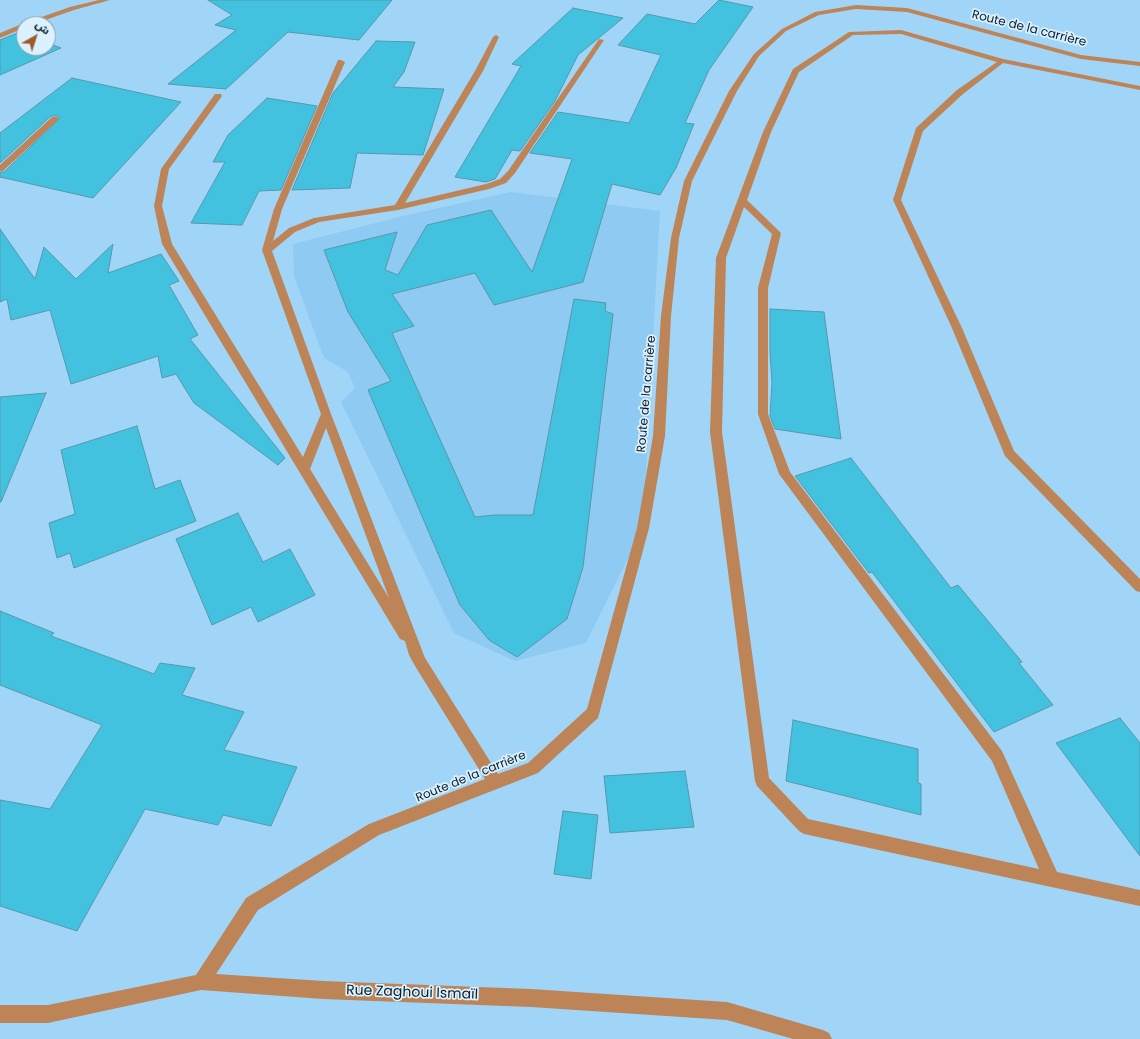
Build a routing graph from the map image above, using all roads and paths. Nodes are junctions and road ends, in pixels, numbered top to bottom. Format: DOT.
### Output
graph roads {
  1 [pos="106,0"];
  2 [pos="50,16"];
  3 [pos="16,29"];
  4 [pos="0,36"];
  5 [pos="496,37"];
  6 [pos="601,40"];
  7 [pos="1002,61"];
  8 [pos="341,62"];
  9 [pos="1140,64"];
  10 [pos="1140,88"];
  11 [pos="218,96"];
  12 [pos="55,119"];
  13 [pos="0,169"];
  14 [pos="742,200"];
  15 [pos="398,207"];
  16 [pos="267,250"];
  17 [pos="326,414"];
  18 [pos="304,469"];
  19 [pos="1140,586"];
  20 [pos="420,662"];
  21 [pos="495,782"];
  22 [pos="1052,879"];
  23 [pos="1140,898"];
  24 [pos="202,982"];
  25 [pos="0,1014"];
  26 [pos="823,1039"];
  1 -- 2 [label="street"];
  3 -- 4 [label="street"];
  5 -- 15 [label="street"];
  6 -- 15 [label="street"];
  7 -- 10 [label="street"];
  7 -- 14 [label="street"];
  7 -- 19 [label="street"];
  8 -- 16 [label="street"];
  9 -- 21 [label="street, Route de la carrière"];
  11 -- 18 [label="street"];
  12 -- 13 [label="street"];
  14 -- 22 [label="street"];
  14 -- 22 [label="street"];
  15 -- 16 [label="street"];
  16 -- 17 [label="street"];
  17 -- 18 [label="street"];
  17 -- 20 [label="street"];
  18 -- 20 [label="street"];
  20 -- 21 [label="street"];
  21 -- 24 [label="street, Route de la carrière"];
  22 -- 23 [label="street"];
  24 -- 25 [label="street, Rue Zaghoui Ismaïl"];
  24 -- 26 [label="street, Rue Zaghoui Ismaïl"];
}
